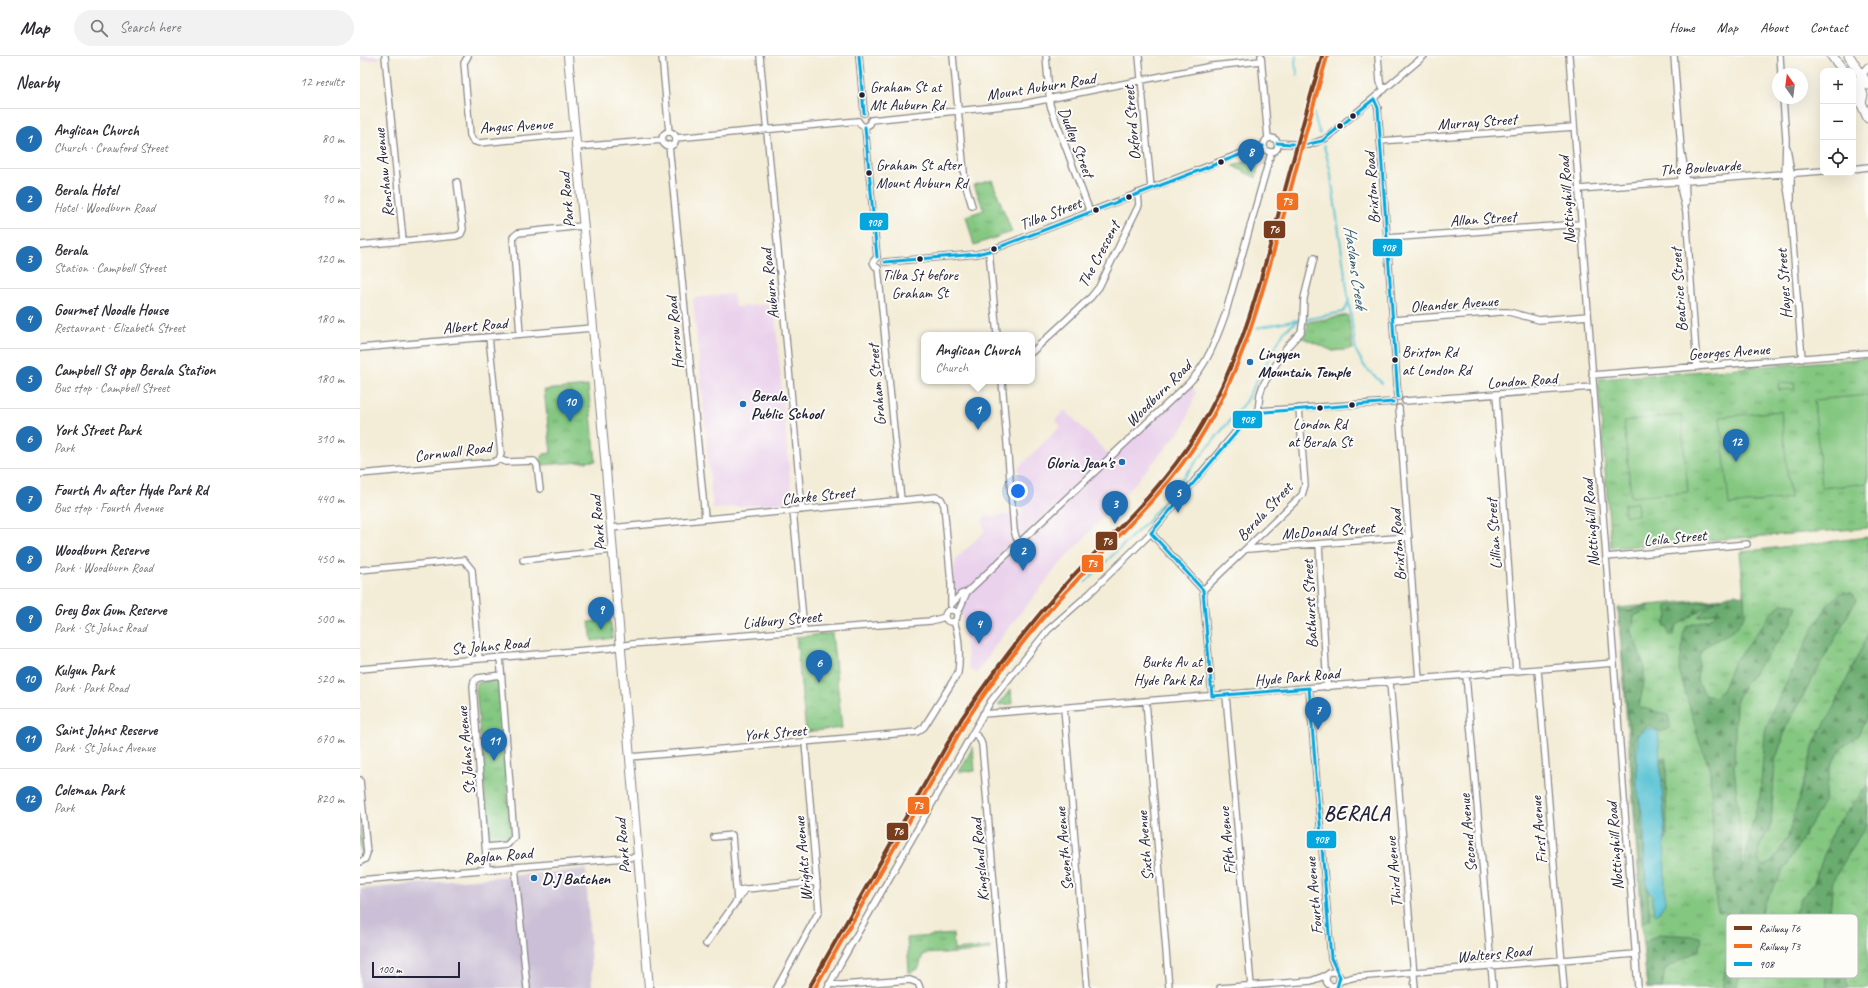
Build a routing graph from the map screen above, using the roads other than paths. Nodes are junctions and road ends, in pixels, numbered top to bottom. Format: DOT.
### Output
graph roads {
  1 [pos="385,56"];
  2 [pos="468,56"];
  3 [pos="568,56"];
  4 [pos="662,56"];
  5 [pos="760,56"];
  6 [pos="859,56"];
  7 [pos="953,56"];
  8 [pos="1046,56"];
  9 [pos="1138,56"];
  10 [pos="1378,56"];
  11 [pos="1424,56"];
  12 [pos="1569,56"];
  13 [pos="1674,56"];
  14 [pos="1780,56"];
  15 [pos="1832,56"];
  16 [pos="1849,56"];
  17 [pos="1261,59"];
  18 [pos="1868,60"];
  19 [pos="1781,68"];
  20 [pos="1842,68"];
  21 [pos="1865,70"];
  22 [pos="1141,81"];
  23 [pos="1868,85"];
  24 [pos="1384,90"];
  25 [pos="1856,91"];
  26 [pos="1374,99"];
  27 [pos="1049,100"];
  28 [pos="1862,103"];
  29 [pos="1783,104"];
  30 [pos="958,111"];
  31 [pos="864,113"];
  32 [pos="1868,118"];
  33 [pos="871,120"];
  34 [pos="858,121"];
  35 [pos="865,127"];
  36 [pos="1574,127"];
  37 [pos="767,130"];
  38 [pos="669,132"];
  39 [pos="574,134"];
  40 [pos="676,138"];
  41 [pos="1268,139"];
  42 [pos="663,140"];
  43 [pos="1380,141"];
  44 [pos="1278,143"];
  45 [pos="669,145"];
  46 [pos="1263,146"];
  47 [pos="576,147"];
  48 [pos="1271,153"];
  49 [pos="1868,167"];
  50 [pos="1856,168"];
  51 [pos="1820,171"];
  52 [pos="1788,173"];
  53 [pos="1683,181"];
  54 [pos="457,182"];
  55 [pos="1151,188"];
  56 [pos="1579,189"];
  57 [pos="1138,193"];
  58 [pos="972,206"];
  59 [pos="1090,212"];
  60 [pos="1581,224"];
  61 [pos="582,226"];
  62 [pos="1387,238"];
  63 [pos="403,241"];
  64 [pos="360,245"];
  65 [pos="989,251"];
  66 [pos="877,257"];
  67 [pos="1314,258"];
  68 [pos="885,262"];
  69 [pos="878,268"];
  70 [pos="1588,316"];
  71 [pos="1393,320"];
  72 [pos="592,328"];
  73 [pos="997,332"];
  74 [pos="520,334"];
  75 [pos="489,337"];
  76 [pos="360,348"];
  77 [pos="1035,349"];
  78 [pos="1868,353"];
  79 [pos="1802,359"];
  80 [pos="1697,367"];
  81 [pos="1592,375"];
  82 [pos="1002,384"];
  83 [pos="1593,387"];
  84 [pos="1496,394"];
  85 [pos="1398,397"];
  86 [pos="1405,401"];
  87 [pos="1393,402"];
  88 [pos="1299,408"];
  89 [pos="1399,408"];
  90 [pos="1258,412"];
  91 [pos="499,459"];
  92 [pos="360,474"];
  93 [pos="540,489"];
  94 [pos="901,500"];
  95 [pos="793,510"];
  96 [pos="802,510"];
  97 [pos="705,518"];
  98 [pos="611,528"];
  99 [pos="1151,533"];
  100 [pos="1409,537"];
  101 [pos="1020,544"];
  102 [pos="1319,544"];
  103 [pos="1747,544"];
  104 [pos="1248,549"];
  105 [pos="613,550"];
  106 [pos="1606,557"];
  107 [pos="523,560"];
  108 [pos="360,570"];
  109 [pos="951,583"];
  110 [pos="1204,590"];
  111 [pos="964,593"];
  112 [pos="950,606"];
  113 [pos="957,615"];
  114 [pos="945,617"];
  115 [pos="954,622"];
  116 [pos="804,630"];
  117 [pos="622,646"];
  118 [pos="500,657"];
  119 [pos="480,659"];
  120 [pos="1614,663"];
  121 [pos="360,669"];
  122 [pos="1538,670"];
  123 [pos="1516,672"];
  124 [pos="501,675"];
  125 [pos="1466,676"];
  126 [pos="1419,679"];
  127 [pos="1390,682"];
  128 [pos="1326,687"];
  129 [pos="1309,688"];
  130 [pos="1226,695"];
  131 [pos="1212,696"];
  132 [pos="1146,702"];
  133 [pos="1064,708"];
  134 [pos="983,714"];
  135 [pos="973,732"];
  136 [pos="805,742"];
  137 [pos="630,757"];
  138 [pos="360,780"];
  139 [pos="714,837"];
  140 [pos="486,847"];
  141 [pos="637,857"];
  142 [pos="360,862"];
  143 [pos="515,867"];
  144 [pos="487,869"];
  145 [pos="360,880"];
  146 [pos="817,882"];
  147 [pos="746,889"];
  148 [pos="736,890"];
  149 [pos="737,901"];
  150 [pos="706,944"];
  151 [pos="1635,954"];
  152 [pos="1331,958"];
  153 [pos="1562,960"];
  154 [pos="1491,966"];
  155 [pos="1414,972"];
  156 [pos="1337,974"];
  157 [pos="1328,975"];
  158 [pos="1355,977"];
  159 [pos="1311,981"];
  160 [pos="1338,984"];
  161 [pos="1330,985"];
  162 [pos="828,986"];
  163 [pos="1251,986"];
  164 [pos="527,988"];
  165 [pos="649,988"];
  166 [pos="777,988"];
  167 [pos="920,988"];
  168 [pos="1003,988"];
  169 [pos="1087,988"];
  170 [pos="1169,988"];
  171 [pos="1220,988"];
  172 [pos="1415,988"];
  173 [pos="1493,988"];
  174 [pos="1564,988"];
  175 [pos="1638,988"];
  1 -- 63 [label="street, Renshaw Avenue"];
  2 -- 39 [label="street, Angus Avenue"];
  3 -- 39 [label="main road, Park Road"];
  4 -- 38 [label="street"];
  5 -- 37 [label="street, Auburn Road"];
  6 -- 31 [label="street"];
  7 -- 30 [label="street"];
  8 -- 27 [label="street, Dudley Street"];
  9 -- 22 [label="street, Oxford Street"];
  10 -- 24 [label="street"];
  11 -- 24 [label="street"];
  12 -- 36 [label="street, Nottinghill Road"];
  13 -- 53 [label="street, Beatrice Street"];
  14 -- 19 [label="street"];
  15 -- 20 [label="highway"];
  16 -- 21 [label="highway"];
  17 -- 22 [label="street, Mount Auburn Road"];
  17 -- 41 [label="street"];
  18 -- 21 [label="street"];
  21 -- 23 [label="highway"];
  21 -- 28 [label="street"];
  22 -- 27 [label="street, Mount Auburn Road"];
  22 -- 55 [label="street, Oxford Street"];
  24 -- 26 [label="street"];
  25 -- 28 [label="highway"];
  26 -- 43 [label="street, Brixton Road"];
  26 -- 44 [label="street"];
  27 -- 30 [label="street, Mount Auburn Road"];
  27 -- 59 [label="street, Dudley Street"];
  28 -- 32 [label="highway"];
  29 -- 52 [label="street, Hayes Street"];
  30 -- 33 [label="street, Mount Auburn Road"];
  30 -- 58 [label="street"];
  31 -- 33 [label="street"];
  31 -- 34 [label="street"];
  33 -- 35 [label="street"];
  34 -- 35 [label="street"];
  34 -- 37 [label="street"];
  35 -- 66 [label="street"];
  36 -- 43 [label="street, Murray Street"];
  36 -- 56 [label="street, Nottinghill Road"];
  37 -- 40 [label="street"];
  37 -- 96 [label="street, Auburn Road"];
  38 -- 40 [label="street"];
  38 -- 42 [label="street"];
  39 -- 47 [label="main road, Park Road"];
  40 -- 45 [label="street"];
  41 -- 44 [label="street"];
  41 -- 46 [label="street"];
  42 -- 45 [label="street"];
  42 -- 47 [label="street"];
  43 -- 62 [label="street, Brixton Road"];
  44 -- 48 [label="street"];
  45 -- 97 [label="street, Harrow Road"];
  46 -- 48 [label="street"];
  46 -- 55 [label="street, Tilba Street"];
  47 -- 61 [label="main road, Park Road"];
  48 -- 101 [label="street, Woodburn Road"];
  49 -- 50 [label="street"];
  51 -- 52 [label="street, The Boulevarde"];
  52 -- 53 [label="street, The Boulevarde"];
  52 -- 79 [label="street, Hayes Street"];
  53 -- 56 [label="street, The Boulevarde"];
  53 -- 80 [label="street, Beatrice Street"];
  54 -- 63 [label="street"];
  55 -- 57 [label="street, Tilba Street"];
  56 -- 60 [label="street, Nottinghill Road"];
  57 -- 59 [label="street, Tilba Street"];
  57 -- 77 [label="street, The Crescent"];
  59 -- 65 [label="street, Tilba Street"];
  60 -- 62 [label="street, Allan Street"];
  60 -- 70 [label="street, Nottinghill Road"];
  61 -- 72 [label="main road, Park Road"];
  61 -- 74 [label="street"];
  62 -- 71 [label="street, Brixton Road"];
  63 -- 64 [label="street"];
  65 -- 68 [label="street, Tilba Street"];
  65 -- 73 [label="street"];
  66 -- 68 [label="street"];
  66 -- 69 [label="street"];
  67 -- 90 [label="street"];
  68 -- 69 [label="street"];
  69 -- 94 [label="street, Graham Street"];
  70 -- 71 [label="street, Oleander Avenue"];
  70 -- 81 [label="street, Nottinghill Road"];
  71 -- 85 [label="street, Brixton Road"];
  72 -- 74 [label="street, Albert Road"];
  72 -- 98 [label="main road, Park Road"];
  74 -- 75 [label="street, Albert Road"];
  75 -- 76 [label="street, Albert Road"];
  75 -- 91 [label="street, Cornwall Road"];
  78 -- 79 [label="street, Georges Avenue"];
  79 -- 80 [label="street, Georges Avenue"];
  80 -- 81 [label="street, Georges Avenue"];
  81 -- 83 [label="street, Nottinghill Road"];
  82 -- 101 [label="street"];
  83 -- 84 [label="street, London Road"];
  83 -- 106 [label="street, Nottinghill Road"];
  84 -- 86 [label="street, London Road"];
  84 -- 123 [label="street, Lillian Street"];
  85 -- 86 [label="street"];
  85 -- 87 [label="street"];
  86 -- 89 [label="street"];
  87 -- 88 [label="street"];
  87 -- 89 [label="street"];
  88 -- 90 [label="street"];
  88 -- 104 [label="street, Berala Street"];
  89 -- 100 [label="street, Brixton Road"];
  90 -- 99 [label="street"];
  91 -- 92 [label="street, Cornwall Road"];
  91 -- 93 [label="street"];
  94 -- 96 [label="street, Clarke Street"];
  94 -- 109 [label="street, Clarke Street"];
  95 -- 96 [label="street, Clarke Street"];
  95 -- 97 [label="street, Clarke Street"];
  95 -- 116 [label="street"];
  97 -- 98 [label="street, Clarke Street"];
  98 -- 105 [label="main road, Park Road"];
  99 -- 110 [label="street"];
  99 -- 134 [label="street"];
  100 -- 102 [label="street, McDonald Street"];
  100 -- 126 [label="street, Brixton Road"];
  101 -- 111 [label="street, Woodburn Road"];
  102 -- 104 [label="street, McDonald Street"];
  102 -- 128 [label="street, Bathurst Street"];
  103 -- 106 [label="street, Leila Street"];
  104 -- 110 [label="street, Berala Street"];
  105 -- 107 [label="street"];
  105 -- 117 [label="main road, Park Road"];
  106 -- 120 [label="street, Nottinghill Road"];
  108 -- 119 [label="street"];
  109 -- 111 [label="street"];
  109 -- 112 [label="street, Clarke Street"];
  110 -- 131 [label="street"];
  111 -- 112 [label="street, Woodburn Road"];
  111 -- 113 [label="street, Woodburn Road"];
  112 -- 113 [label="street"];
  112 -- 114 [label="street, Woodburn Road"];
  113 -- 115 [label="street, Woodburn Road"];
  114 -- 115 [label="street"];
  114 -- 116 [label="street, Lidbury Street"];
  115 -- 136 [label="street, York Street"];
  116 -- 117 [label="street, Lidbury Street"];
  117 -- 118 [label="street, St Johns Road"];
  117 -- 137 [label="main road, Park Road"];
  118 -- 119 [label="street, St Johns Road"];
  118 -- 124 [label="street"];
  119 -- 121 [label="street, St Johns Road"];
  120 -- 122 [label="street, Hyde Park Road"];
  120 -- 151 [label="street, Nottinghill Road"];
  122 -- 123 [label="street, Hyde Park Road"];
  122 -- 153 [label="street, First Avenue"];
  123 -- 125 [label="street, Hyde Park Road"];
  124 -- 140 [label="street"];
  124 -- 140 [label="street, St Johns Avenue"];
  125 -- 126 [label="street, Hyde Park Road"];
  125 -- 154 [label="street, Second Avenue"];
  126 -- 127 [label="street, Hyde Park Road"];
  127 -- 128 [label="street, Hyde Park Road"];
  127 -- 155 [label="street, Third Avenue"];
  128 -- 129 [label="street, Hyde Park Road"];
  129 -- 130 [label="street, Hyde Park Road"];
  129 -- 152 [label="street, Fourth Avenue"];
  130 -- 131 [label="street, Hyde Park Road"];
  130 -- 163 [label="street, Fifth Avenue"];
  131 -- 132 [label="street, Hyde Park Road"];
  132 -- 133 [label="street, Hyde Park Road"];
  132 -- 170 [label="street, Sixth Avenue"];
  133 -- 134 [label="street, Hyde Park Road"];
  133 -- 169 [label="street, Seventh Avenue"];
  134 -- 135 [label="street"];
  135 -- 162 [label="street"];
  135 -- 168 [label="street, Kingsland Road"];
  136 -- 137 [label="street, York Street"];
  136 -- 146 [label="street, Wrights Avenue"];
  137 -- 141 [label="main road, Park Road"];
  138 -- 142 [label="street"];
  139 -- 148 [label="street"];
  140 -- 144 [label="street, St Johns Avenue"];
  141 -- 143 [label="street, Raglan Road"];
  141 -- 165 [label="main road, Park Road"];
  143 -- 144 [label="street, Raglan Road"];
  143 -- 164 [label="street"];
  144 -- 145 [label="street, Raglan Road"];
  146 -- 147 [label="street"];
  146 -- 166 [label="street, Wrights Avenue"];
  147 -- 148 [label="street"];
  147 -- 149 [label="street"];
  148 -- 149 [label="street"];
  149 -- 150 [label="street"];
  151 -- 153 [label="street, Walters Road"];
  151 -- 175 [label="street, Nottinghill Road"];
  152 -- 156 [label="street, Fourth Avenue"];
  152 -- 157 [label="street, Fourth Avenue"];
  153 -- 154 [label="street, Walters Road"];
  153 -- 174 [label="street, First Avenue"];
  154 -- 155 [label="street, Walters Road"];
  154 -- 173 [label="street, Second Avenue"];
  155 -- 158 [label="street, Walters Road"];
  155 -- 172 [label="street, Third Avenue"];
  156 -- 157 [label="street, Walters Road"];
  156 -- 158 [label="street, Walters Road"];
  156 -- 160 [label="street, Fourth Avenue"];
  157 -- 159 [label="street"];
  157 -- 161 [label="street, Fourth Avenue"];
  158 -- 160 [label="street, Walters Road"];
  159 -- 161 [label="street"];
  159 -- 163 [label="street"];
  160 -- 161 [label="street, Walters Road"];
  162 -- 167 [label="street"];
  163 -- 171 [label="street"];
}
